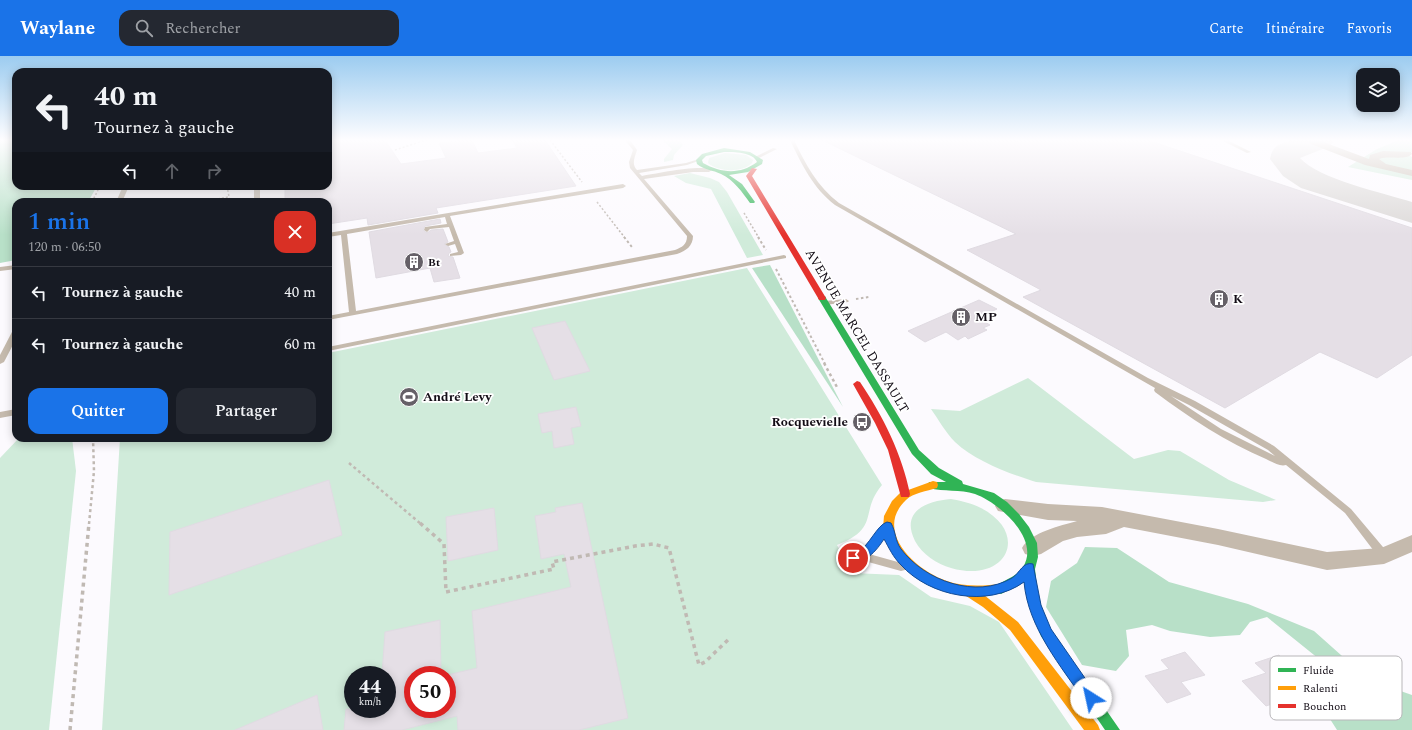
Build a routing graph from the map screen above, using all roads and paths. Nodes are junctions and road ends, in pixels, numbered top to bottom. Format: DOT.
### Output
graph roads {
  1 [pos="574,171"];
  2 [pos="639,171"];
  3 [pos="683,171"];
  4 [pos="716,171"];
  5 [pos="743,171"];
  6 [pos="752,171"];
  7 [pos="807,171"];
  8 [pos="635,172"];
  9 [pos="723,173"];
  10 [pos="640,178"];
  11 [pos="623,186"];
  12 [pos="227,190"];
  13 [pos="589,192"];
  14 [pos="228,197"];
  15 [pos="223,198"];
  16 [pos="755,207"];
  17 [pos="744,212"];
  18 [pos="447,215"];
  19 [pos="451,225"];
  20 [pos="427,230"];
  21 [pos="344,233"];
  22 [pos="332,234"];
  23 [pos="457,242"];
  24 [pos="448,244"];
  25 [pos="778,246"];
  26 [pos="632,247"];
  27 [pos="452,255"];
  28 [pos="771,259"];
  29 [pos="786,260"];
  30 [pos="12,268"];
  31 [pos="0,269"];
  32 [pos="846,301"];
  33 [pos="825,303"];
  34 [pos="353,314"];
  35 [pos="332,317"];
  36 [pos="12,339"];
  37 [pos="9,345"];
  38 [pos="0,347"];
  39 [pos="332,348"];
  40 [pos="0,362"];
  41 [pos="851,373"];
  42 [pos="839,392"];
  43 [pos="12,413"];
  44 [pos="0,415"];
  45 [pos="93,442"];
  46 [pos="349,463"];
  47 [pos="966,488"];
  48 [pos="905,494"];
  49 [pos="1005,506"];
  50 [pos="1124,518"];
  51 [pos="887,526"];
  52 [pos="1412,543"];
  53 [pos="861,556"];
  54 [pos="1384,556"];
  55 [pos="1031,558"];
  56 [pos="845,559"];
  57 [pos="917,572"];
  58 [pos="967,591"];
  59 [pos="730,638"];
  60 [pos="70,730"];
  61 [pos="1093,730"];
  62 [pos="1113,730"];
  1 -- 13 [label="path"];
  2 -- 8 [label="lane"];
  3 -- 10 [label="lane"];
  4 -- 9 [label="main road"];
  5 -- 9 [label="main road"];
  6 -- 33 [label="main road, AVENUE MARCEL DASSAULT"];
  7 -- 54 [label="lane"];
  8 -- 10 [label="lane"];
  9 -- 16 [label="main road"];
  10 -- 34 [label="lane"];
  11 -- 13 [label="lane"];
  12 -- 14 [label="path"];
  13 -- 18 [label="lane"];
  13 -- 26 [label="path"];
  14 -- 15 [label="path"];
  17 -- 28 [label="path"];
  18 -- 19 [label="lane"];
  18 -- 21 [label="lane"];
  19 -- 20 [label="lane"];
  19 -- 23 [label="lane"];
  21 -- 22 [label="lane"];
  21 -- 34 [label="lane"];
  23 -- 24 [label="lane"];
  23 -- 27 [label="lane"];
  25 -- 29 [label="main road, AVENUE MARCEL DASSAULT"];
  28 -- 29 [label="lane"];
  28 -- 39 [label="lane"];
  28 -- 42 [label="path"];
  30 -- 31 [label="lane"];
  32 -- 33 [label="lane"];
  33 -- 47 [label="main road, AVENUE MARCEL DASSAULT"];
  34 -- 35 [label="lane"];
  36 -- 37 [label="lane"];
  37 -- 38 [label="lane"];
  37 -- 40 [label="lane"];
  41 -- 48 [label="main road, AVENUE MARCEL DASSAULT"];
  43 -- 44 [label="lane"];
  45 -- 60 [label="path"];
  46 -- 59 [label="path"];
  47 -- 48 [label="main road"];
  47 -- 49 [label="main road"];
  48 -- 51 [label="main road"];
  49 -- 50 [label="street"];
  49 -- 55 [label="main road"];
  50 -- 54 [label="street"];
  50 -- 55 [label="street"];
  51 -- 53 [label="lane"];
  51 -- 57 [label="main road"];
  52 -- 54 [label="street"];
  53 -- 56 [label="lane"];
  53 -- 57 [label="lane"];
  55 -- 58 [label="main road"];
  55 -- 62 [label="main road"];
  57 -- 58 [label="main road"];
  58 -- 61 [label="main road"];
}
